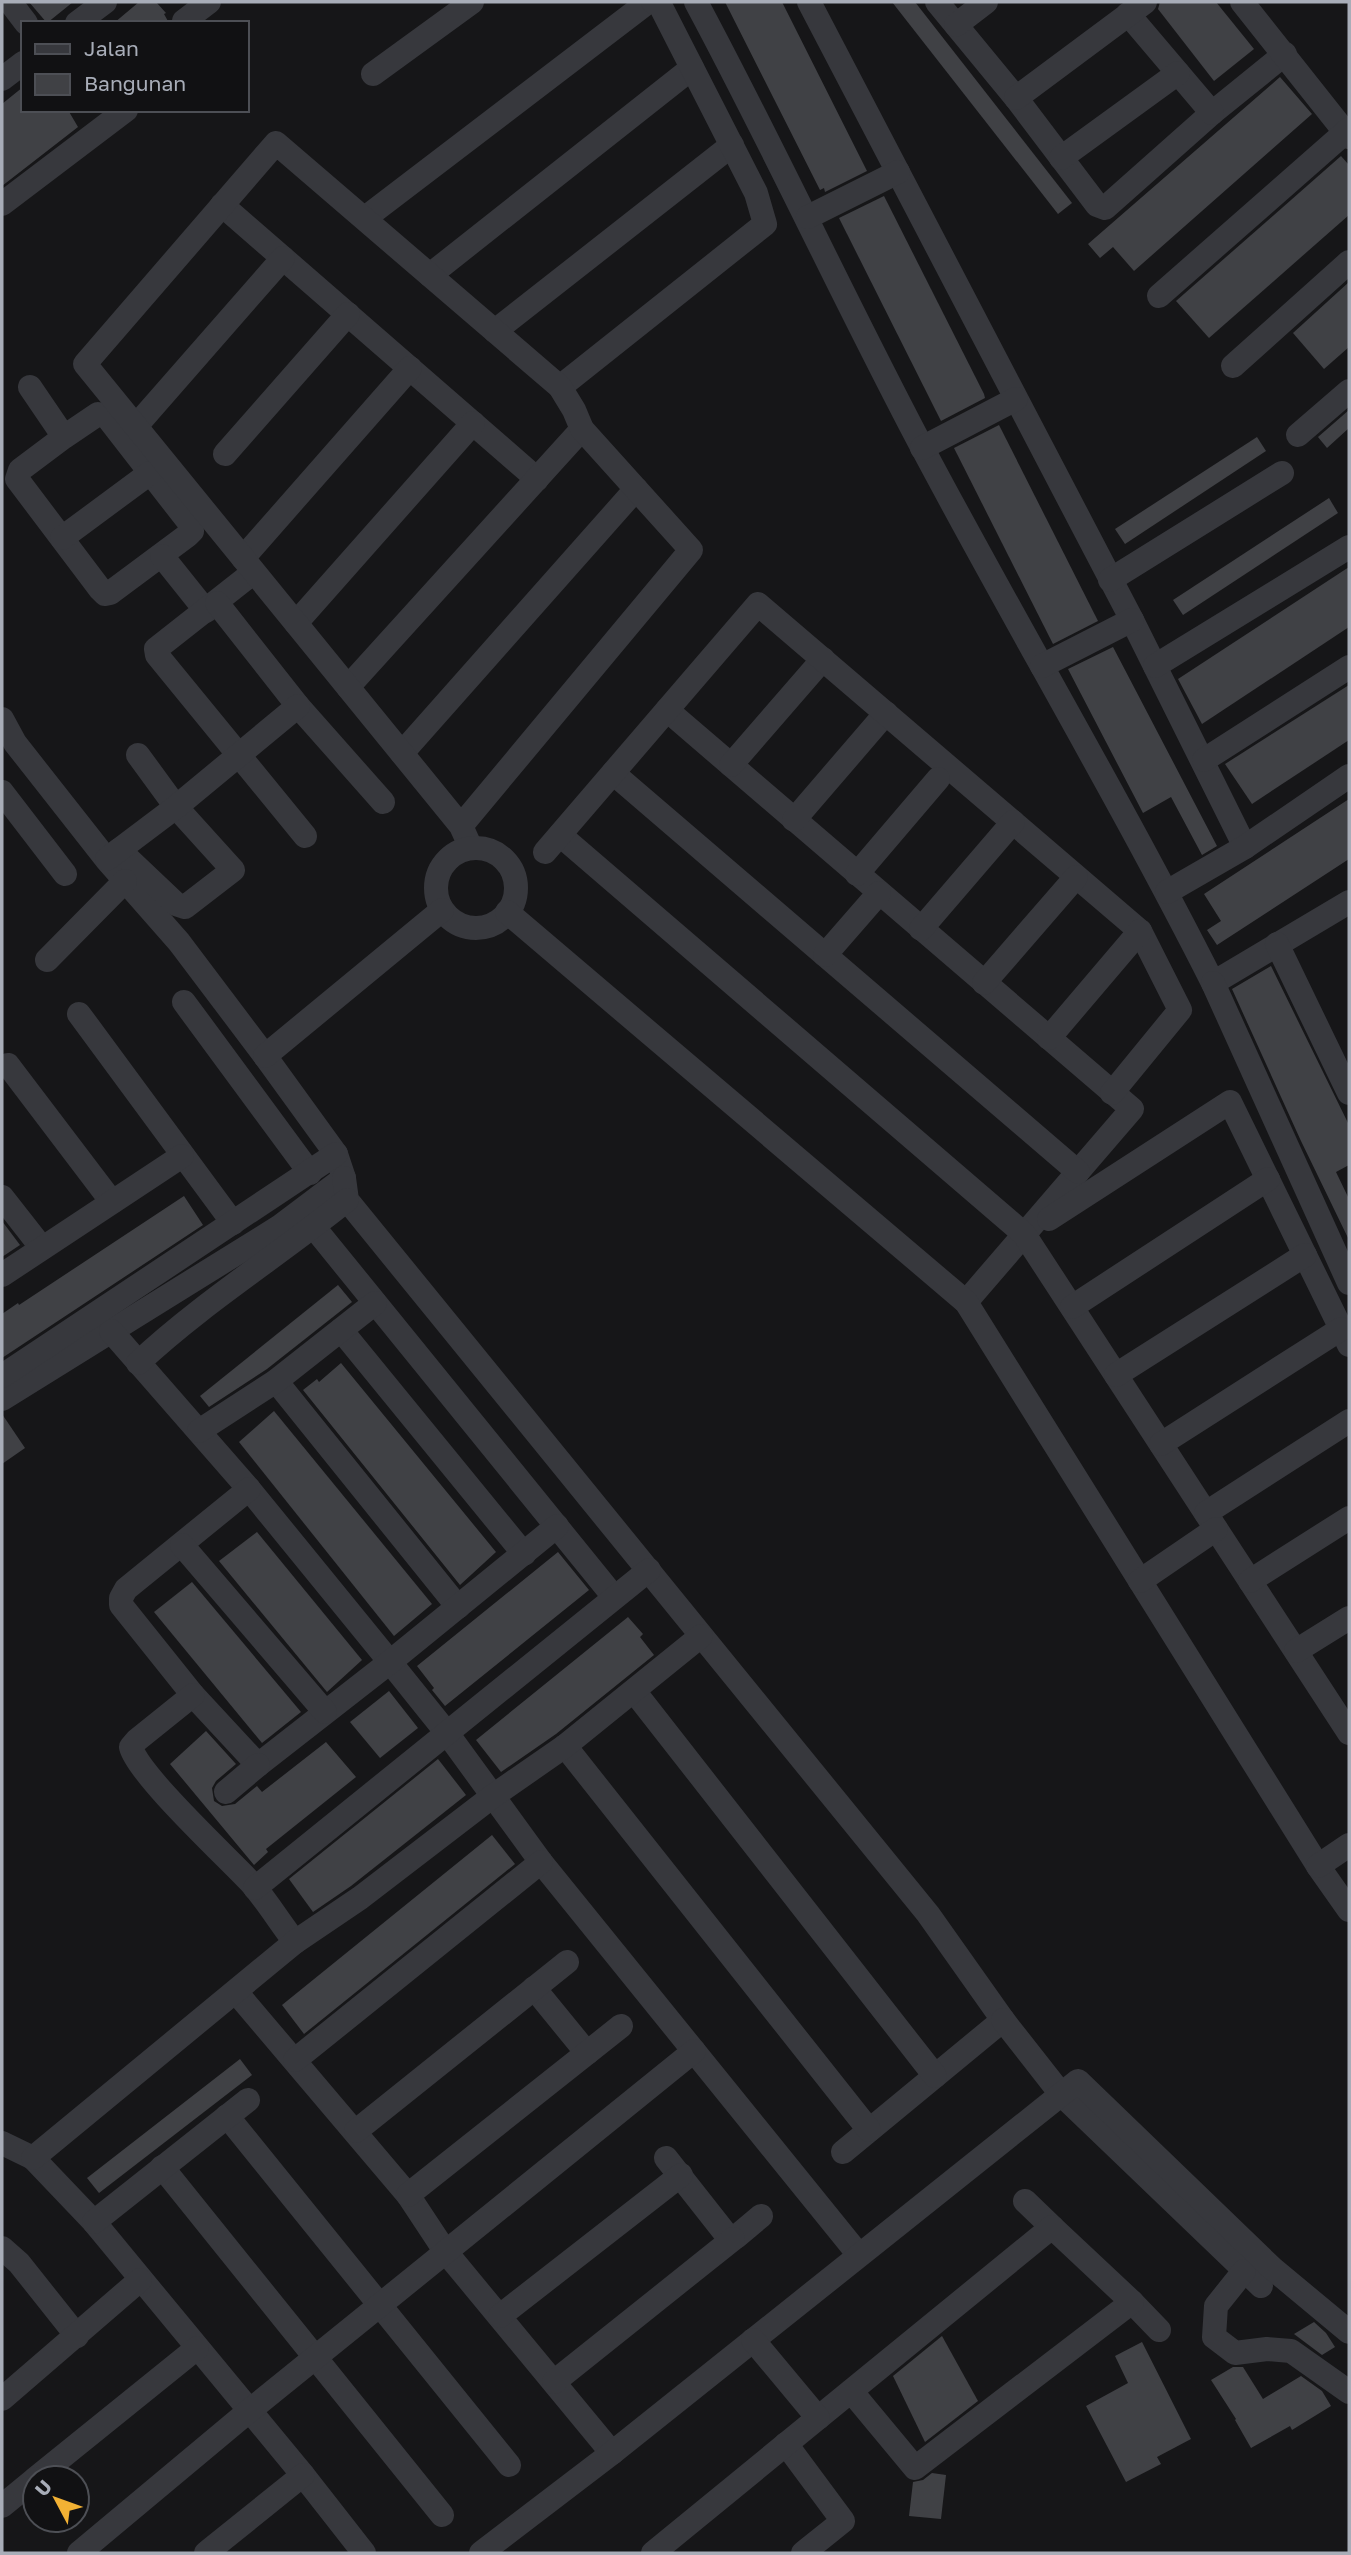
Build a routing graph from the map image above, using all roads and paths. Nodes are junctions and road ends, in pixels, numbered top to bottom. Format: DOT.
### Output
graph roads {
  1 [pos="10,2"];
  2 [pos="106,2"];
  3 [pos="209,2"];
  4 [pos="472,2"];
  5 [pos="650,2"];
  6 [pos="696,2"];
  7 [pos="809,2"];
  8 [pos="937,2"];
  9 [pos="985,2"];
  10 [pos="1242,2"];
  11 [pos="1136,8"];
  12 [pos="180,15"];
  13 [pos="24,21"];
  14 [pos="81,21"];
  15 [pos="956,25"];
  16 [pos="1285,54"];
  17 [pos="21,65"];
  18 [pos="692,68"];
  19 [pos="1178,73"];
  20 [pos="373,74"];
  21 [pos="2,79"];
  22 [pos="1016,98"];
  23 [pos="119,112"];
  24 [pos="1212,113"];
  25 [pos="99,118"];
  26 [pos="1348,133"];
  27 [pos="732,145"];
  28 [pos="1061,158"];
  29 [pos="898,172"];
  30 [pos="2,204"];
  31 [pos="222,205"];
  32 [pos="807,217"];
  33 [pos="365,218"];
  34 [pos="283,258"];
  35 [pos="1349,262"];
  36 [pos="430,275"];
  37 [pos="1159,296"];
  38 [pos="348,314"];
  39 [pos="495,331"];
  40 [pos="1233,366"];
  41 [pos="410,368"];
  42 [pos="30,387"];
  43 [pos="560,387"];
  44 [pos="1349,391"];
  45 [pos="1016,399"];
  46 [pos="473,423"];
  47 [pos="136,426"];
  48 [pos="582,429"];
  49 [pos="1298,435"];
  50 [pos="64,437"];
  51 [pos="922,448"];
  52 [pos="225,454"];
  53 [pos="150,472"];
  54 [pos="1282,473"];
  55 [pos="537,478"];
  56 [pos="636,489"];
  57 [pos="62,538"];
  58 [pos="1349,547"];
  59 [pos="162,556"];
  60 [pos="244,569"];
  61 [pos="1110,580"];
  62 [pos="211,607"];
  63 [pos="1132,620"];
  64 [pos="296,623"];
  65 [pos="822,659"];
  66 [pos="1042,666"];
  67 [pos="1155,666"];
  68 [pos="1349,667"];
  69 [pos="348,687"];
  70 [pos="298,706"];
  71 [pos="667,710"];
  72 [pos="886,713"];
  73 [pos="2,719"];
  74 [pos="8,749"];
  75 [pos="238,754"];
  76 [pos="402,754"];
  77 [pos="138,755"];
  78 [pos="1204,760"];
  79 [pos="731,765"];
  80 [pos="613,773"];
  81 [pos="1349,776"];
  82 [pos="939,779"];
  83 [pos="2,792"];
  84 [pos="383,802"];
  85 [pos="176,807"];
  86 [pos="794,820"];
  87 [pos="1013,822"];
  88 [pos="306,836"];
  89 [pos="466,837"];
  90 [pos="1245,847"];
  91 [pos="113,855"];
  92 [pos="65,874"];
  93 [pos="857,874"];
  94 [pos="1076,877"];
  95 [pos="125,881"];
  96 [pos="1167,892"];
  97 [pos="879,893"];
  98 [pos="1349,902"];
  99 [pos="442,910"];
  100 [pos="508,912"];
  101 [pos="921,929"];
  102 [pos="1140,932"];
  103 [pos="1277,944"];
  104 [pos="825,955"];
  105 [pos="47,960"];
  106 [pos="984,983"];
  107 [pos="1213,983"];
  108 [pos="184,1002"];
  109 [pos="79,1014"];
  110 [pos="1049,1038"];
  111 [pos="265,1056"];
  112 [pos="8,1065"];
  113 [pos="1112,1093"];
  114 [pos="1349,1093"];
  115 [pos="336,1154"];
  116 [pos="182,1156"];
  117 [pos="1078,1172"];
  118 [pos="310,1173"];
  119 [pos="1268,1179"];
  120 [pos="345,1189"];
  121 [pos="2,1197"];
  122 [pos="112,1202"];
  123 [pos="233,1223"];
  124 [pos="313,1226"];
  125 [pos="1024,1234"];
  126 [pos="42,1248"];
  127 [pos="1305,1255"];
  128 [pos="2,1275"];
  129 [pos="1349,1283"];
  130 [pos="375,1303"];
  131 [pos="966,1303"];
  132 [pos="1072,1307"];
  133 [pos="341,1330"];
  134 [pos="111,1331"];
  135 [pos="1345,1337"];
  136 [pos="138,1363"];
  137 [pos="1116,1375"];
  138 [pos="2,1377"];
  139 [pos="276,1381"];
  140 [pos="2,1399"];
  141 [pos="1349,1422"];
  142 [pos="200,1431"];
  143 [pos="1161,1444"];
  144 [pos="249,1489"];
  145 [pos="1349,1518"];
  146 [pos="1211,1521"];
  147 [pos="557,1526"];
  148 [pos="182,1545"];
  149 [pos="524,1553"];
  150 [pos="649,1570"];
  151 [pos="1140,1581"];
  152 [pos="1250,1581"];
  153 [pos="614,1597"];
  154 [pos="458,1607"];
  155 [pos="1349,1618"];
  156 [pos="701,1636"];
  157 [pos="1296,1651"];
  158 [pos="390,1662"];
  159 [pos="634,1691"];
  160 [pos="193,1695"];
  161 [pos="325,1712"];
  162 [pos="1348,1727"];
  163 [pos="447,1733"];
  164 [pos="565,1746"];
  165 [pos="258,1765"];
  166 [pos="226,1792"];
  167 [pos="493,1796"];
  168 [pos="1349,1845"];
  169 [pos="541,1862"];
  170 [pos="1318,1866"];
  171 [pos="255,1888"];
  172 [pos="1349,1910"];
  173 [pos="295,1942"];
  174 [pos="567,1962"];
  175 [pos="534,1988"];
  176 [pos="236,1992"];
  177 [pos="1003,2020"];
  178 [pos="621,2026"];
  179 [pos="694,2051"];
  180 [pos="587,2053"];
  181 [pos="295,2060"];
  182 [pos="935,2076"];
  183 [pos="1061,2094"];
  184 [pos="248,2100"];
  185 [pos="227,2116"];
  186 [pos="869,2130"];
  187 [pos="356,2131"];
  188 [pos="2,2143"];
  189 [pos="842,2152"];
  190 [pos="33,2158"];
  191 [pos="162,2167"];
  192 [pos="408,2195"];
  193 [pos="1025,2201"];
  194 [pos="1212,2211"];
  195 [pos="761,2216"];
  196 [pos="1187,2216"];
  197 [pos="94,2222"];
  198 [pos="1052,2227"];
  199 [pos="733,2239"];
  200 [pos="2,2248"];
  201 [pos="446,2251"];
  202 [pos="859,2255"];
  203 [pos="140,2280"];
  204 [pos="1132,2302"];
  205 [pos="380,2305"];
  206 [pos="500,2316"];
  207 [pos="1344,2319"];
  208 [pos="1159,2330"];
  209 [pos="77,2336"];
  210 [pos="752,2340"];
  211 [pos="197,2348"];
  212 [pos="315,2358"];
  213 [pos="554,2382"];
  214 [pos="5,2390"];
  215 [pos="851,2391"];
  216 [pos="1349,2392"];
  217 [pos="249,2410"];
  218 [pos="818,2418"];
  219 [pos="786,2444"];
  220 [pos="612,2453"];
  221 [pos="53,2464"];
  222 [pos="509,2465"];
  223 [pos="303,2475"];
  224 [pos="21,2490"];
  225 [pos="2,2506"];
  226 [pos="442,2515"];
  227 [pos="352,2549"];
  228 [pos="79,2553"];
  229 [pos="206,2553"];
  230 [pos="481,2553"];
  231 [pos="653,2553"];
  232 [pos="803,2553"];
  1 -- 13 [label="street"];
  2 -- 14 [label="street"];
  3 -- 12 [label="street"];
  4 -- 20 [label="street"];
  5 -- 18 [label="street"];
  5 -- 33 [label="street"];
  6 -- 32 [label="street"];
  7 -- 29 [label="street"];
  8 -- 15 [label="street"];
  9 -- 15 [label="street"];
  10 -- 16 [label="street"];
  11 -- 19 [label="street"];
  11 -- 22 [label="street"];
  15 -- 22 [label="street"];
  16 -- 24 [label="street"];
  16 -- 26 [label="street"];
  17 -- 21 [label="street"];
  18 -- 27 [label="street"];
  18 -- 36 [label="street"];
  19 -- 24 [label="street"];
  19 -- 28 [label="street"];
  22 -- 28 [label="street"];
  23 -- 25 [label="street"];
  24 -- 28 [label="street"];
  25 -- 30 [label="street"];
  26 -- 37 [label="street"];
  27 -- 39 [label="street"];
  27 -- 43 [label="street"];
  29 -- 32 [label="street"];
  29 -- 45 [label="street"];
  31 -- 33 [label="street"];
  31 -- 34 [label="street"];
  31 -- 47 [label="street"];
  32 -- 51 [label="street"];
  33 -- 36 [label="street"];
  34 -- 38 [label="street"];
  34 -- 47 [label="street"];
  35 -- 40 [label="street"];
  36 -- 39 [label="street"];
  38 -- 41 [label="street"];
  38 -- 52 [label="street"];
  39 -- 43 [label="street"];
  41 -- 46 [label="street"];
  41 -- 60 [label="street"];
  42 -- 50 [label="street"];
  43 -- 48 [label="street"];
  44 -- 49 [label="street"];
  45 -- 51 [label="street"];
  45 -- 61 [label="street"];
  46 -- 55 [label="street"];
  46 -- 64 [label="street"];
  47 -- 60 [label="street"];
  48 -- 55 [label="street"];
  48 -- 56 [label="street"];
  50 -- 53 [label="street"];
  50 -- 57 [label="street"];
  51 -- 66 [label="street"];
  53 -- 57 [label="street"];
  53 -- 59 [label="street"];
  54 -- 61 [label="street"];
  55 -- 69 [label="street"];
  56 -- 76 [label="street"];
  56 -- 89 [label="street"];
  57 -- 59 [label="street"];
  58 -- 67 [label="street"];
  59 -- 62 [label="street"];
  60 -- 62 [label="street"];
  60 -- 64 [label="street"];
  61 -- 63 [label="street"];
  62 -- 70 [label="street"];
  62 -- 75 [label="street"];
  63 -- 66 [label="street"];
  63 -- 67 [label="street"];
  64 -- 69 [label="street"];
  65 -- 71 [label="street"];
  65 -- 72 [label="street"];
  65 -- 79 [label="street"];
  66 -- 96 [label="street"];
  67 -- 78 [label="street"];
  68 -- 78 [label="street"];
  69 -- 76 [label="street"];
  70 -- 75 [label="street"];
  70 -- 84 [label="street"];
  71 -- 79 [label="street"];
  71 -- 80 [label="street"];
  72 -- 86 [label="street"];
  72 -- 87 [label="street"];
  73 -- 74 [label="street"];
  74 -- 91 [label="street"];
  75 -- 85 [label="street"];
  75 -- 88 [label="street"];
  76 -- 89 [label="street"];
  77 -- 85 [label="street"];
  78 -- 90 [label="street"];
  79 -- 86 [label="street"];
  80 -- 104 [label="street"];
  80 -- 125 [label="street"];
  81 -- 90 [label="street"];
  82 -- 93 [label="street"];
  83 -- 92 [label="street"];
  85 -- 91 [label="street"];
  85 -- 91 [label="street"];
  86 -- 93 [label="street"];
  87 -- 94 [label="street"];
  87 -- 101 [label="street"];
  89 -- 99 [label="street"];
  89 -- 100 [label="street"];
  90 -- 96 [label="street"];
  91 -- 95 [label="street"];
  93 -- 97 [label="street"];
  94 -- 102 [label="street"];
  94 -- 106 [label="street"];
  95 -- 105 [label="street"];
  95 -- 111 [label="street"];
  96 -- 107 [label="street"];
  97 -- 101 [label="street"];
  97 -- 104 [label="street"];
  98 -- 103 [label="street"];
  99 -- 100 [label="street"];
  99 -- 111 [label="street"];
  100 -- 131 [label="street"];
  101 -- 106 [label="street"];
  102 -- 110 [label="street"];
  102 -- 113 [label="street"];
  103 -- 107 [label="street"];
  103 -- 114 [label="street"];
  104 -- 117 [label="street"];
  106 -- 110 [label="street"];
  107 -- 129 [label="street"];
  108 -- 118 [label="street"];
  109 -- 116 [label="street"];
  110 -- 113 [label="street"];
  111 -- 115 [label="street"];
  112 -- 122 [label="street"];
  113 -- 117 [label="street"];
  115 -- 118 [label="street"];
  115 -- 120 [label="street"];
  116 -- 122 [label="street"];
  116 -- 123 [label="street"];
  117 -- 125 [label="street"];
  118 -- 123 [label="street"];
  119 -- 125 [label="street"];
  119 -- 127 [label="street"];
  119 -- 132 [label="street"];
  120 -- 124 [label="street"];
  120 -- 134 [label="street"];
  120 -- 150 [label="street"];
  121 -- 126 [label="street"];
  122 -- 126 [label="street"];
  123 -- 138 [label="street"];
  124 -- 130 [label="street"];
  124 -- 136 [label="street"];
  125 -- 131 [label="street"];
  125 -- 132 [label="street"];
  126 -- 128 [label="street"];
  127 -- 135 [label="street"];
  127 -- 137 [label="street"];
  130 -- 133 [label="street"];
  130 -- 147 [label="street"];
  131 -- 151 [label="street"];
  132 -- 137 [label="street"];
  133 -- 139 [label="street"];
  133 -- 149 [label="street"];
  134 -- 136 [label="street"];
  134 -- 140 [label="street"];
  135 -- 143 [label="street"];
  136 -- 142 [label="street"];
  137 -- 143 [label="street"];
  139 -- 142 [label="street"];
  139 -- 154 [label="street"];
  141 -- 146 [label="street"];
  142 -- 144 [label="street"];
  143 -- 146 [label="street"];
  144 -- 148 [label="street"];
  144 -- 158 [label="street"];
  145 -- 152 [label="street"];
  146 -- 151 [label="street"];
  146 -- 152 [label="street"];
  147 -- 149 [label="street"];
  147 -- 153 [label="street"];
  148 -- 160 [label="street"];
  148 -- 161 [label="street"];
  149 -- 154 [label="street"];
  150 -- 153 [label="street"];
  150 -- 156 [label="street"];
  151 -- 170 [label="street"];
  152 -- 157 [label="street"];
  153 -- 163 [label="street"];
  154 -- 158 [label="street"];
  155 -- 157 [label="street"];
  156 -- 159 [label="street"];
  156 -- 177 [label="street"];
  157 -- 162 [label="street"];
  158 -- 161 [label="street"];
  158 -- 163 [label="street"];
  159 -- 164 [label="street"];
  159 -- 182 [label="street"];
  160 -- 165 [label="street"];
  160 -- 171 [label="street"];
  161 -- 165 [label="street"];
  163 -- 167 [label="street"];
  163 -- 171 [label="street"];
  164 -- 167 [label="street"];
  164 -- 186 [label="street"];
  165 -- 166 [label="street"];
  167 -- 169 [label="street"];
  167 -- 173 [label="street"];
  168 -- 170 [label="street"];
  169 -- 179 [label="street"];
  169 -- 181 [label="street"];
  170 -- 172 [label="street"];
  171 -- 173 [label="street"];
  173 -- 176 [label="street"];
  174 -- 175 [label="street"];
  175 -- 180 [label="street"];
  175 -- 187 [label="street"];
  176 -- 181 [label="street"];
  176 -- 190 [label="street"];
  177 -- 182 [label="street"];
  177 -- 183 [label="street"];
  178 -- 180 [label="street"];
  179 -- 201 [label="street"];
  179 -- 202 [label="street"];
  180 -- 192 [label="street"];
  181 -- 187 [label="street"];
  182 -- 186 [label="street"];
  183 -- 194 [label="street"];
  183 -- 196 [label="street"];
  183 -- 202 [label="street"];
  184 -- 185 [label="street"];
  185 -- 191 [label="street"];
  185 -- 205 [label="street"];
  186 -- 189 [label="street"];
  187 -- 192 [label="street"];
  188 -- 190 [label="street"];
  190 -- 197 [label="street"];
  191 -- 197 [label="street"];
  191 -- 212 [label="street"];
  192 -- 201 [label="street"];
  193 -- 198 [label="street"];
  194 -- 196 [label="street"];
  194 -- 207 [label="street"];
  195 -- 199 [label="street"];
  196 -- 216 [label="street"];
  197 -- 203 [label="street"];
  198 -- 204 [label="street"];
  198 -- 215 [label="street"];
  199 -- 206 [label="street"];
  199 -- 213 [label="street"];
  200 -- 209 [label="street"];
  201 -- 205 [label="street"];
  201 -- 206 [label="street"];
  202 -- 210 [label="street"];
  203 -- 209 [label="street"];
  203 -- 211 [label="street"];
  204 -- 208 [label="street"];
  204 -- 215 [label="street"];
  205 -- 212 [label="street"];
  205 -- 222 [label="street"];
  206 -- 213 [label="street"];
  209 -- 214 [label="street"];
  210 -- 218 [label="street"];
  210 -- 220 [label="street"];
  211 -- 217 [label="street"];
  211 -- 221 [label="street"];
  212 -- 217 [label="street"];
  212 -- 226 [label="street"];
  213 -- 220 [label="street"];
  215 -- 218 [label="street"];
  217 -- 223 [label="street"];
  217 -- 228 [label="street"];
  218 -- 219 [label="street"];
  219 -- 231 [label="street"];
  219 -- 232 [label="street"];
  220 -- 230 [label="street"];
  223 -- 227 [label="street"];
  223 -- 229 [label="street"];
  224 -- 225 [label="street"];
}
